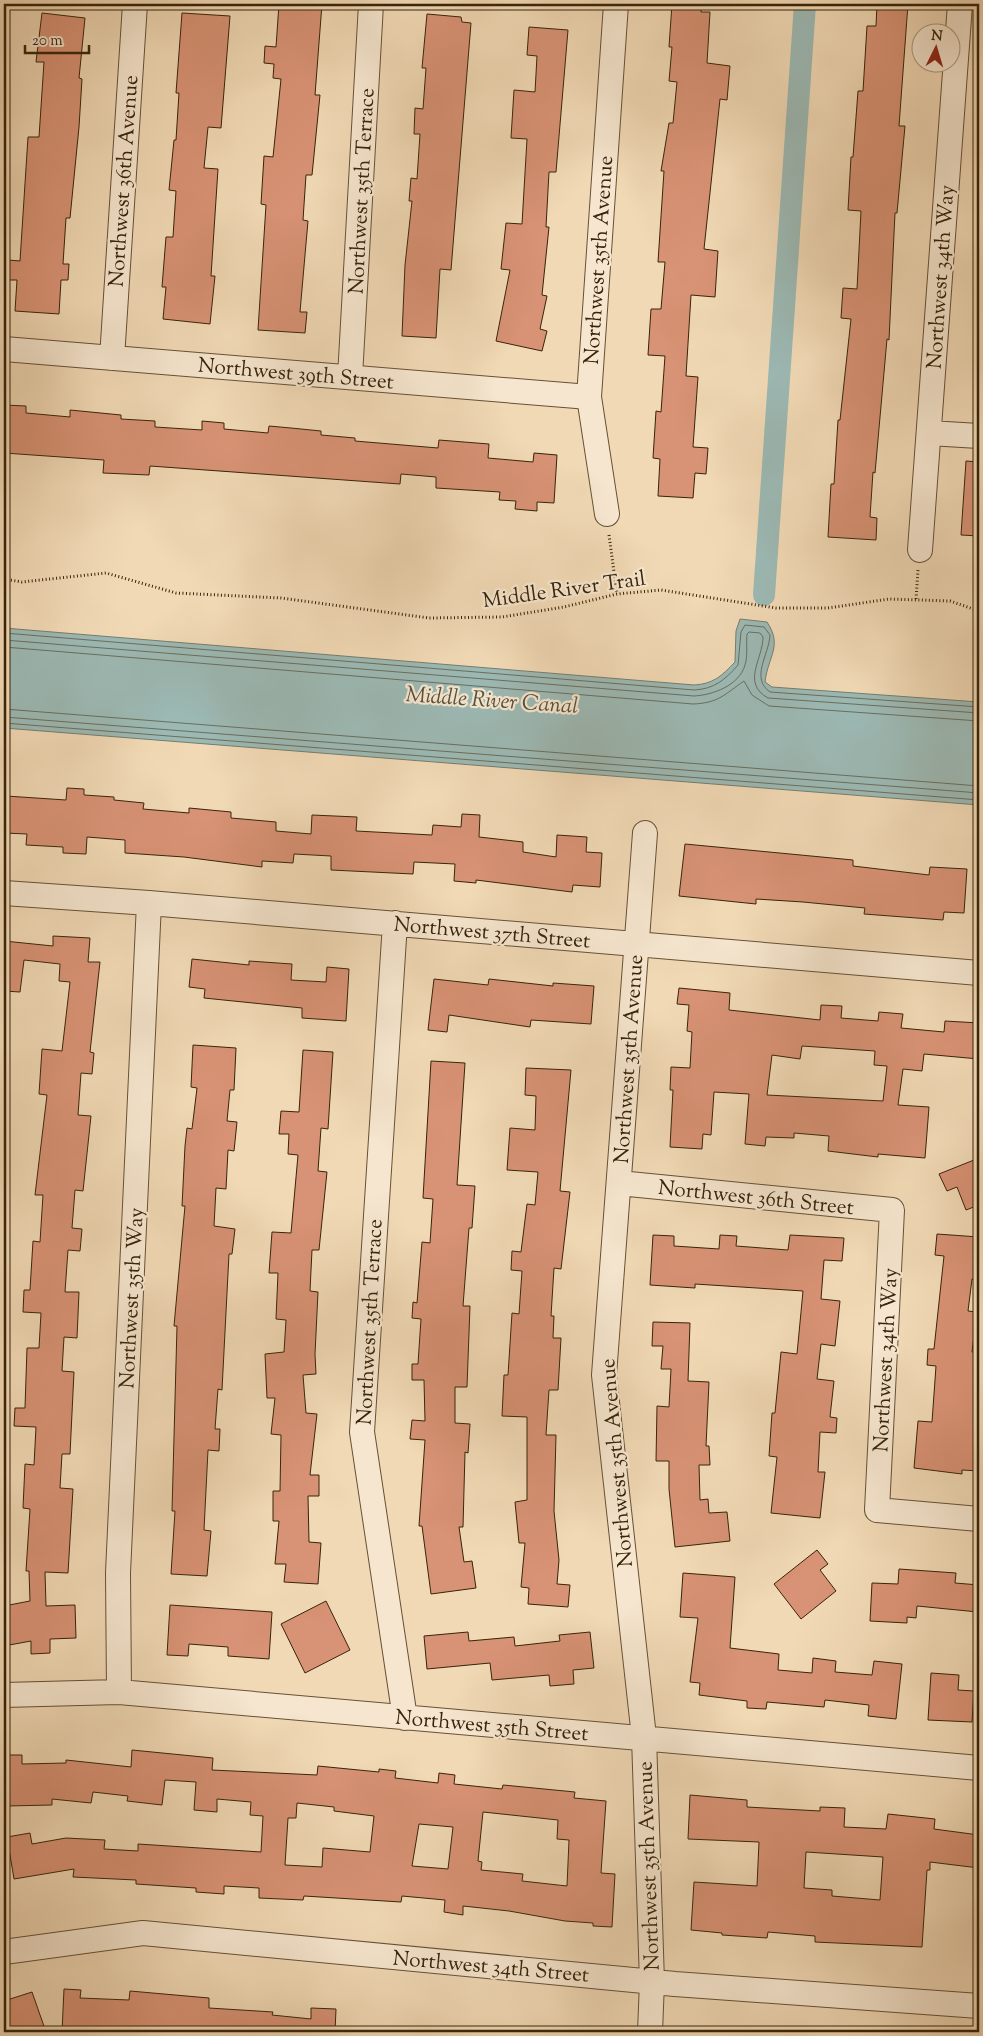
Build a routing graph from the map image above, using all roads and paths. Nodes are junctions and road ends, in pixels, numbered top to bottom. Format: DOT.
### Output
graph roads {
  1 [pos="135,4"];
  2 [pos="371,4"];
  3 [pos="616,4"];
  4 [pos="960,4"];
  5 [pos="4,349"];
  6 [pos="112,358"];
  7 [pos="350,378"];
  8 [pos="589,397"];
  9 [pos="929,433"];
  10 [pos="979,436"];
  11 [pos="607,514"];
  12 [pos="920,550"];
  13 [pos="4,579"];
  14 [pos="617,594"];
  15 [pos="916,599"];
  16 [pos="979,611"];
  17 [pos="645,833"];
  18 [pos="4,893"];
  19 [pos="149,903"];
  20 [pos="395,923"];
  21 [pos="636,944"];
  22 [pos="979,973"];
  23 [pos="619,1183"];
  24 [pos="892,1210"];
  25 [pos="979,1519"];
  26 [pos="119,1692"];
  27 [pos="4,1694"];
  28 [pos="405,1718"];
  29 [pos="644,1737"];
  30 [pos="979,1768"];
  31 [pos="4,1952"];
  32 [pos="652,1982"];
  33 [pos="979,2006"];
  34 [pos="650,2032"];
  1 -- 6 [label="street, Northwest 36th Avenue"];
  2 -- 7 [label="street, Northwest 35th Terrace"];
  3 -- 8 [label="street, Northwest 35th Avenue"];
  4 -- 9 [label="street, Northwest 34th Way"];
  5 -- 6 [label="street, Northwest 39th Street"];
  6 -- 7 [label="street, Northwest 39th Street"];
  7 -- 8 [label="street, Northwest 39th Street"];
  8 -- 11 [label="street, Northwest 35th Avenue"];
  9 -- 10 [label="street"];
  9 -- 12 [label="street, Northwest 34th Way"];
  11 -- 14 [label="path"];
  12 -- 15 [label="path"];
  13 -- 14 [label="path, Middle River Trail"];
  14 -- 15 [label="path, Middle River Trail"];
  15 -- 16 [label="path, Middle River Trail"];
  17 -- 21 [label="street, Northwest 35th Avenue"];
  18 -- 19 [label="street, Northwest 37th Street"];
  19 -- 20 [label="street, Northwest 37th Street"];
  19 -- 26 [label="street, Northwest 35th Way"];
  20 -- 21 [label="street, Northwest 37th Street"];
  20 -- 28 [label="street, Northwest 35th Terrace"];
  21 -- 22 [label="street, Northwest 37th Street"];
  21 -- 23 [label="street, Northwest 35th Avenue"];
  23 -- 24 [label="street, Northwest 36th Street"];
  23 -- 29 [label="street, Northwest 35th Avenue"];
  24 -- 25 [label="street, Northwest 34th Way"];
  26 -- 27 [label="street, Northwest 35th Street"];
  26 -- 28 [label="street, Northwest 35th Street"];
  28 -- 29 [label="street, Northwest 35th Street"];
  29 -- 30 [label="street, Northwest 35th Street"];
  29 -- 32 [label="street, Northwest 35th Avenue"];
  31 -- 32 [label="street, Northwest 34th Street"];
  32 -- 33 [label="street, Northwest 34th Street"];
  32 -- 34 [label="street, Northwest 35th Avenue"];
}
